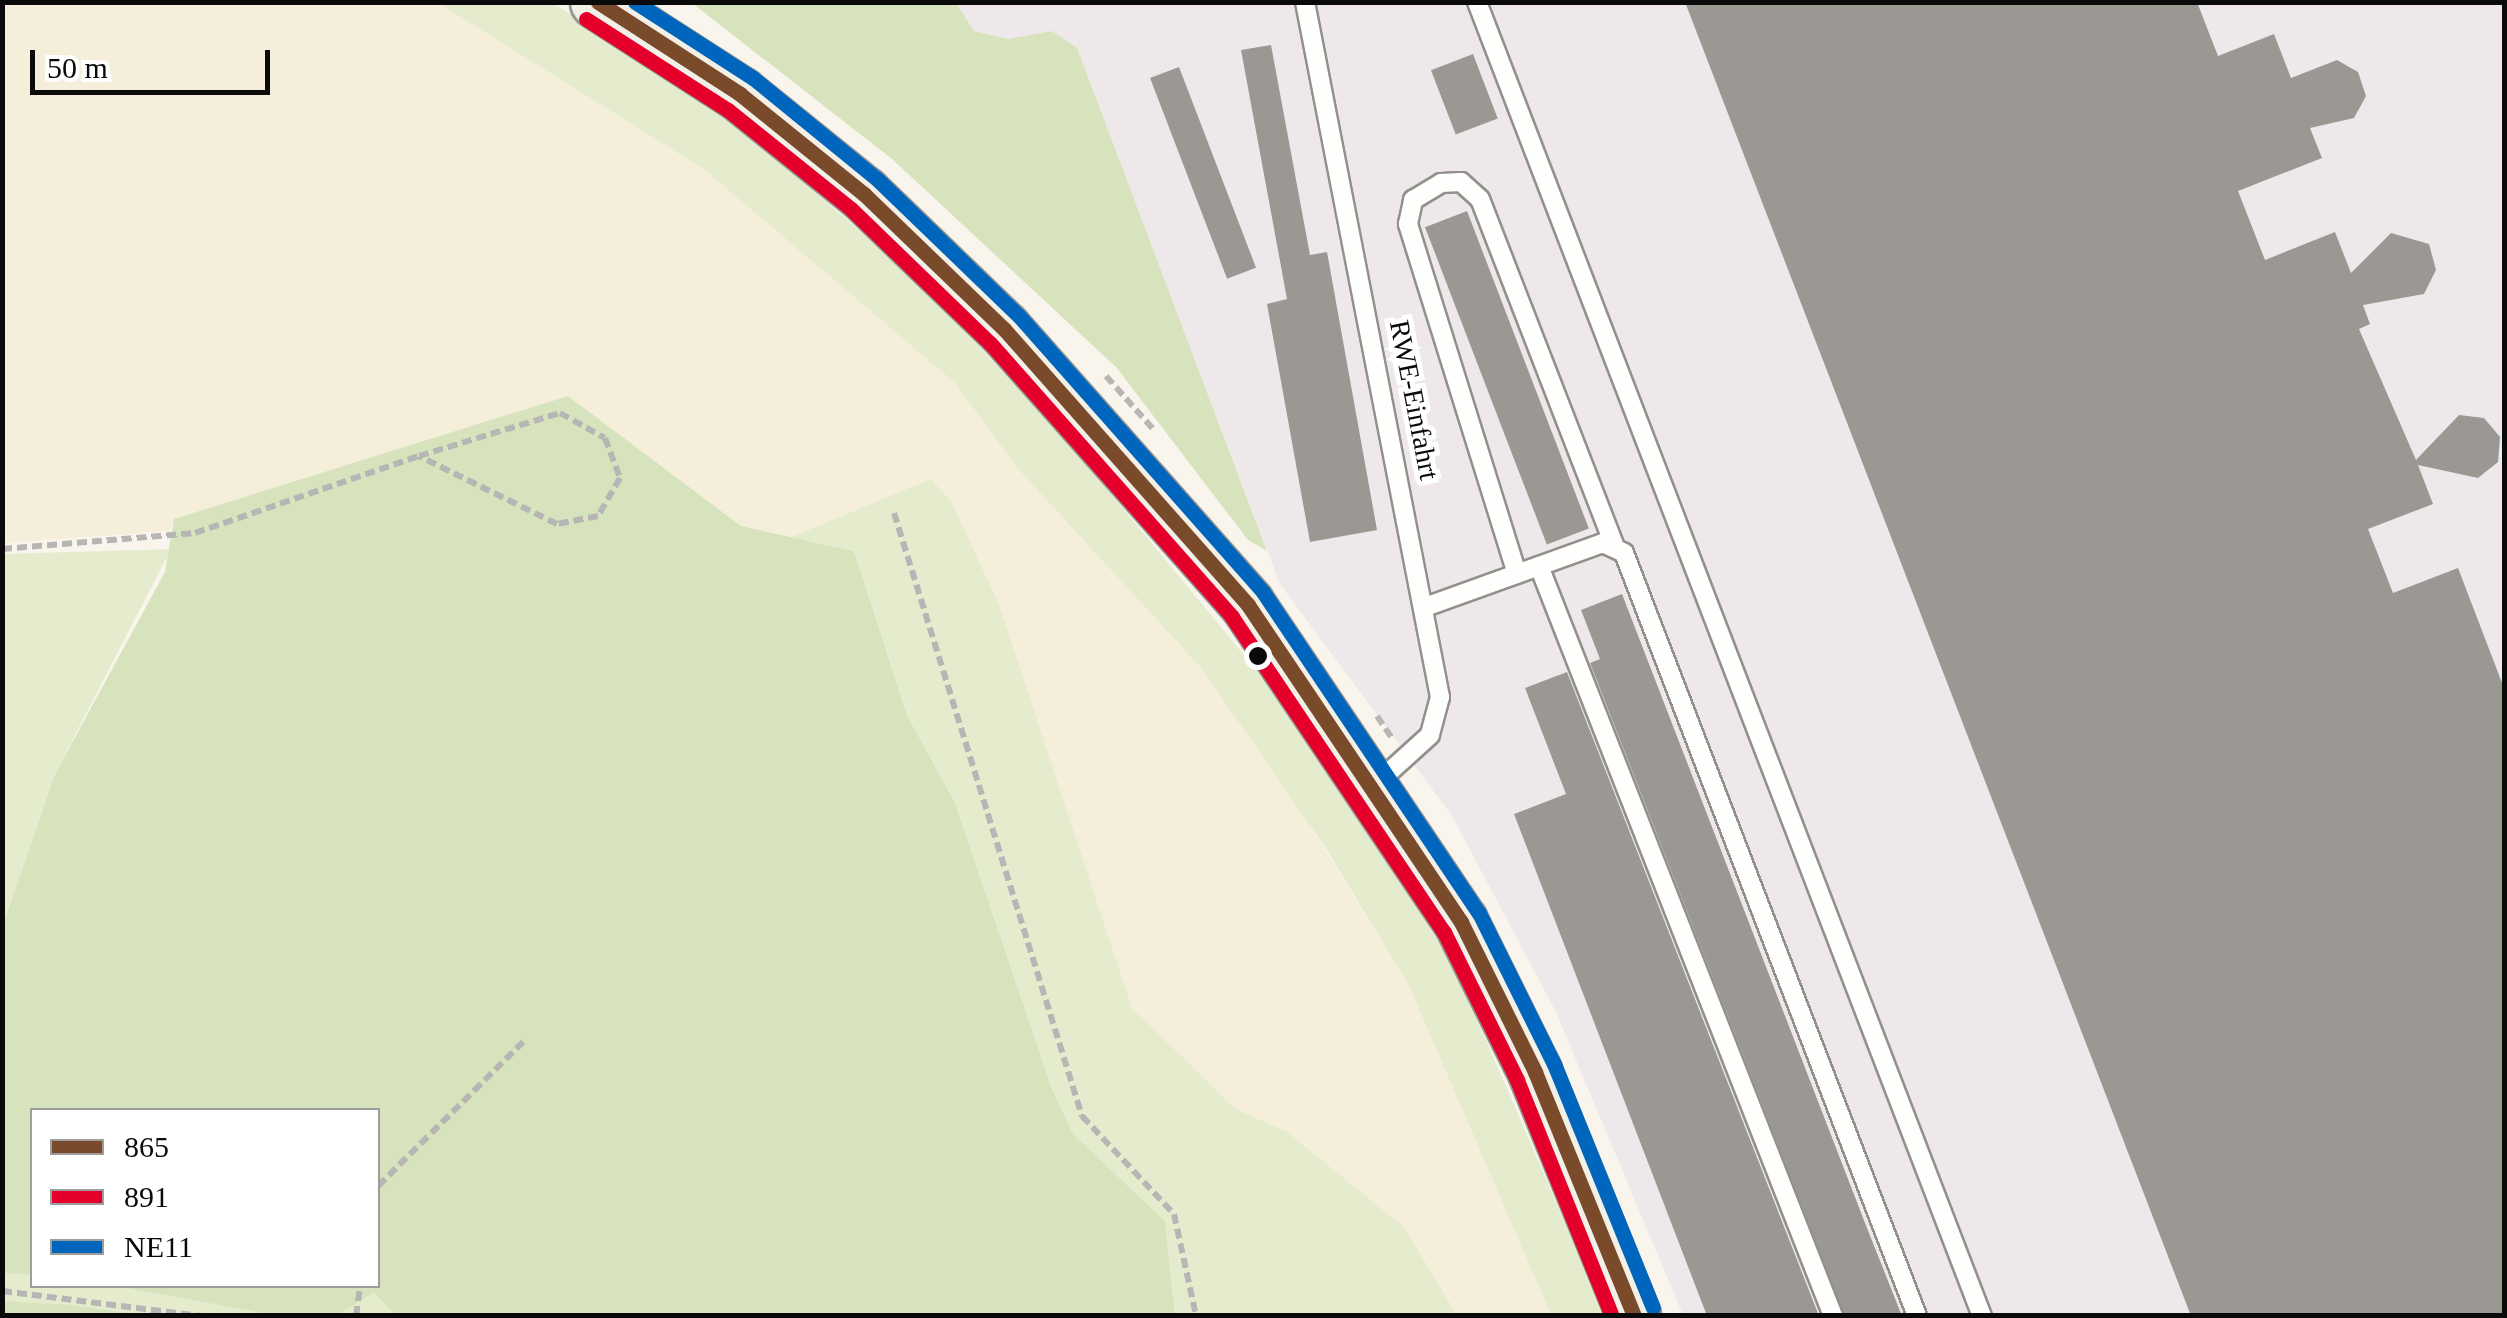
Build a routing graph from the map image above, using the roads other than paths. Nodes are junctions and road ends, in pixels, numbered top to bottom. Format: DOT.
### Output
graph roads {
  1 [pos="597,2"];
  2 [pos="1305,2"];
  3 [pos="1477,2"];
  4 [pos="1614,544"];
  5 [pos="1539,566"];
  6 [pos="1517,574"];
  7 [pos="1426,608"];
  8 [pos="1376,784"];
  9 [pos="1634,1316"];
  10 [pos="1833,1316"];
  11 [pos="1917,1316"];
  12 [pos="1982,1316"];
  1 -- 8 [label="main road"];
  2 -- 7 [label="lane, RWE-Einfahrt"];
  3 -- 12 [label="lane"];
  4 -- 5 [label="lane"];
  4 -- 6 [label="lane"];
  4 -- 11 [label="lane"];
  5 -- 6 [label="lane"];
  5 -- 10 [label="lane"];
  6 -- 7 [label="lane"];
  7 -- 8 [label="lane, RWE-Einfahrt"];
  8 -- 9 [label="main road"];
}
